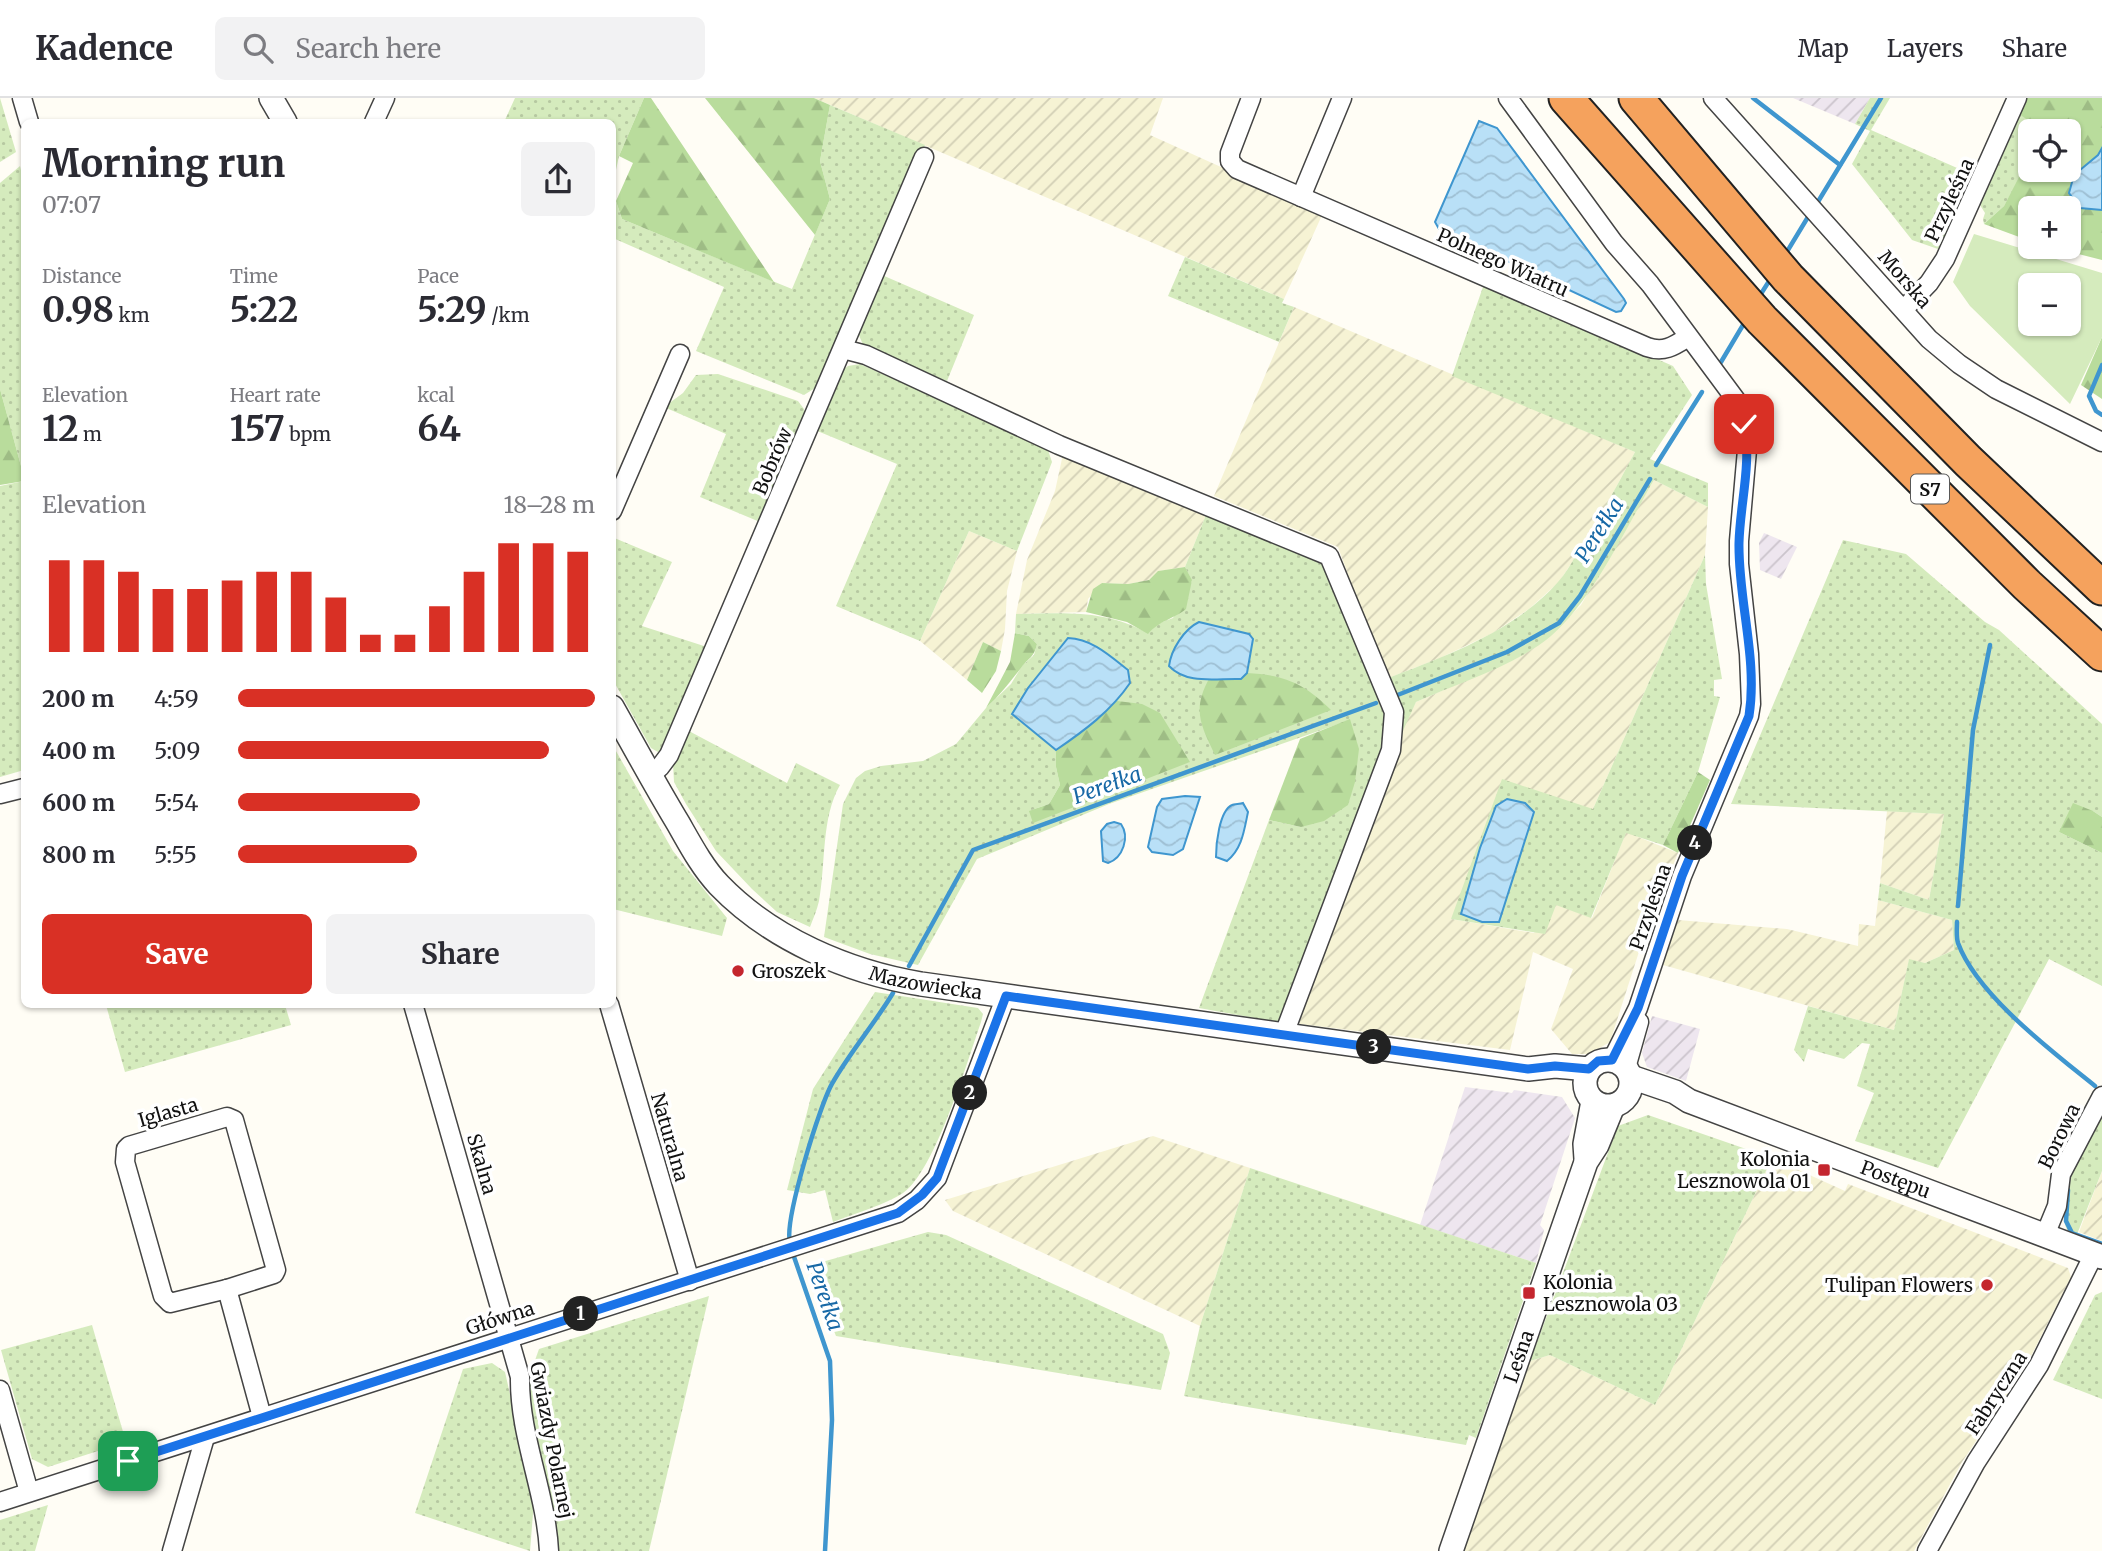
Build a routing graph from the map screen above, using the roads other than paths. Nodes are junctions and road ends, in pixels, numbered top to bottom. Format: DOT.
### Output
graph roads {
  1 [pos="23,98"];
  2 [pos="271,98"];
  3 [pos="384,98"];
  4 [pos="1251,98"];
  5 [pos="1342,98"];
  6 [pos="1508,98"];
  7 [pos="1566,98"];
  8 [pos="1636,98"];
  9 [pos="1713,98"];
  10 [pos="2017,98"];
  11 [pos="28,119"];
  12 [pos="283,119"];
  13 [pos="375,119"];
  14 [pos="924,157"];
  15 [pos="1301,197"];
  16 [pos="1904,309"];
  17 [pos="1688,337"];
  18 [pos="843,349"];
  19 [pos="680,354"];
  20 [pos="2102,442"];
  21 [pos="616,502"];
  22 [pos="2102,588"];
  23 [pos="2102,654"];
  24 [pos="616,714"];
  25 [pos="650,776"];
  26 [pos="21,789"];
  27 [pos="0,794"];
  28 [pos="1006,996"];
  29 [pos="415,1008"];
  30 [pos="610,1008"];
  31 [pos="1284,1034"];
  32 [pos="1609,1083"];
  33 [pos="2102,1096"];
  34 [pos="2045,1235"];
  35 [pos="2098,1256"];
  36 [pos="690,1281"];
  37 [pos="227,1289"];
  38 [pos="510,1336"];
  39 [pos="0,1390"];
  40 [pos="262,1417"];
  41 [pos="205,1437"];
  42 [pos="29,1492"];
  43 [pos="0,1502"];
  44 [pos="172,1551"];
  45 [pos="549,1551"];
  46 [pos="1451,1551"];
  47 [pos="1927,1551"];
  1 -- 11 [label="street"];
  2 -- 12 [label="street"];
  3 -- 13 [label="street"];
  4 -- 15 [label="street, Polnego Wiatru"];
  5 -- 15 [label="street"];
  6 -- 17 [label="street, Przyleśna"];
  7 -- 23 [label="highway, S7"];
  8 -- 22 [label="highway, S7"];
  9 -- 16 [label="street, Morska"];
  10 -- 16 [label="street, Przyleśna"];
  14 -- 18 [label="street, Bobrów"];
  15 -- 17 [label="street, Polnego Wiatru"];
  16 -- 20 [label="street, Morska"];
  17 -- 32 [label="street, Przyleśna"];
  18 -- 25 [label="street, Bobrów"];
  18 -- 31 [label="street"];
  19 -- 21 [label="street"];
  24 -- 25 [label="street, Mazowiecka"];
  25 -- 28 [label="street, Mazowiecka"];
  26 -- 27 [label="street"];
  28 -- 31 [label="street, Mazowiecka"];
  28 -- 36 [label="street, Główna"];
  29 -- 38 [label="street, Skalna"];
  30 -- 36 [label="street, Naturalna"];
  31 -- 32 [label="street, Mazowiecka"];
  32 -- 34 [label="street, Postępu"];
  32 -- 46 [label="street, Leśna"];
  33 -- 34 [label="street, Borowa"];
  34 -- 35 [label="street, Postępu"];
  35 -- 47 [label="street, Fabryczna"];
  36 -- 38 [label="street, Główna"];
  37 -- 37 [label="street, Iglasta"];
  37 -- 40 [label="street"];
  38 -- 40 [label="street, Główna"];
  38 -- 45 [label="street, Gwiazdy Polarnej"];
  39 -- 42 [label="street"];
  40 -- 41 [label="street, Główna"];
  41 -- 42 [label="street, Główna"];
  41 -- 44 [label="street"];
  42 -- 43 [label="street, Główna"];
}
